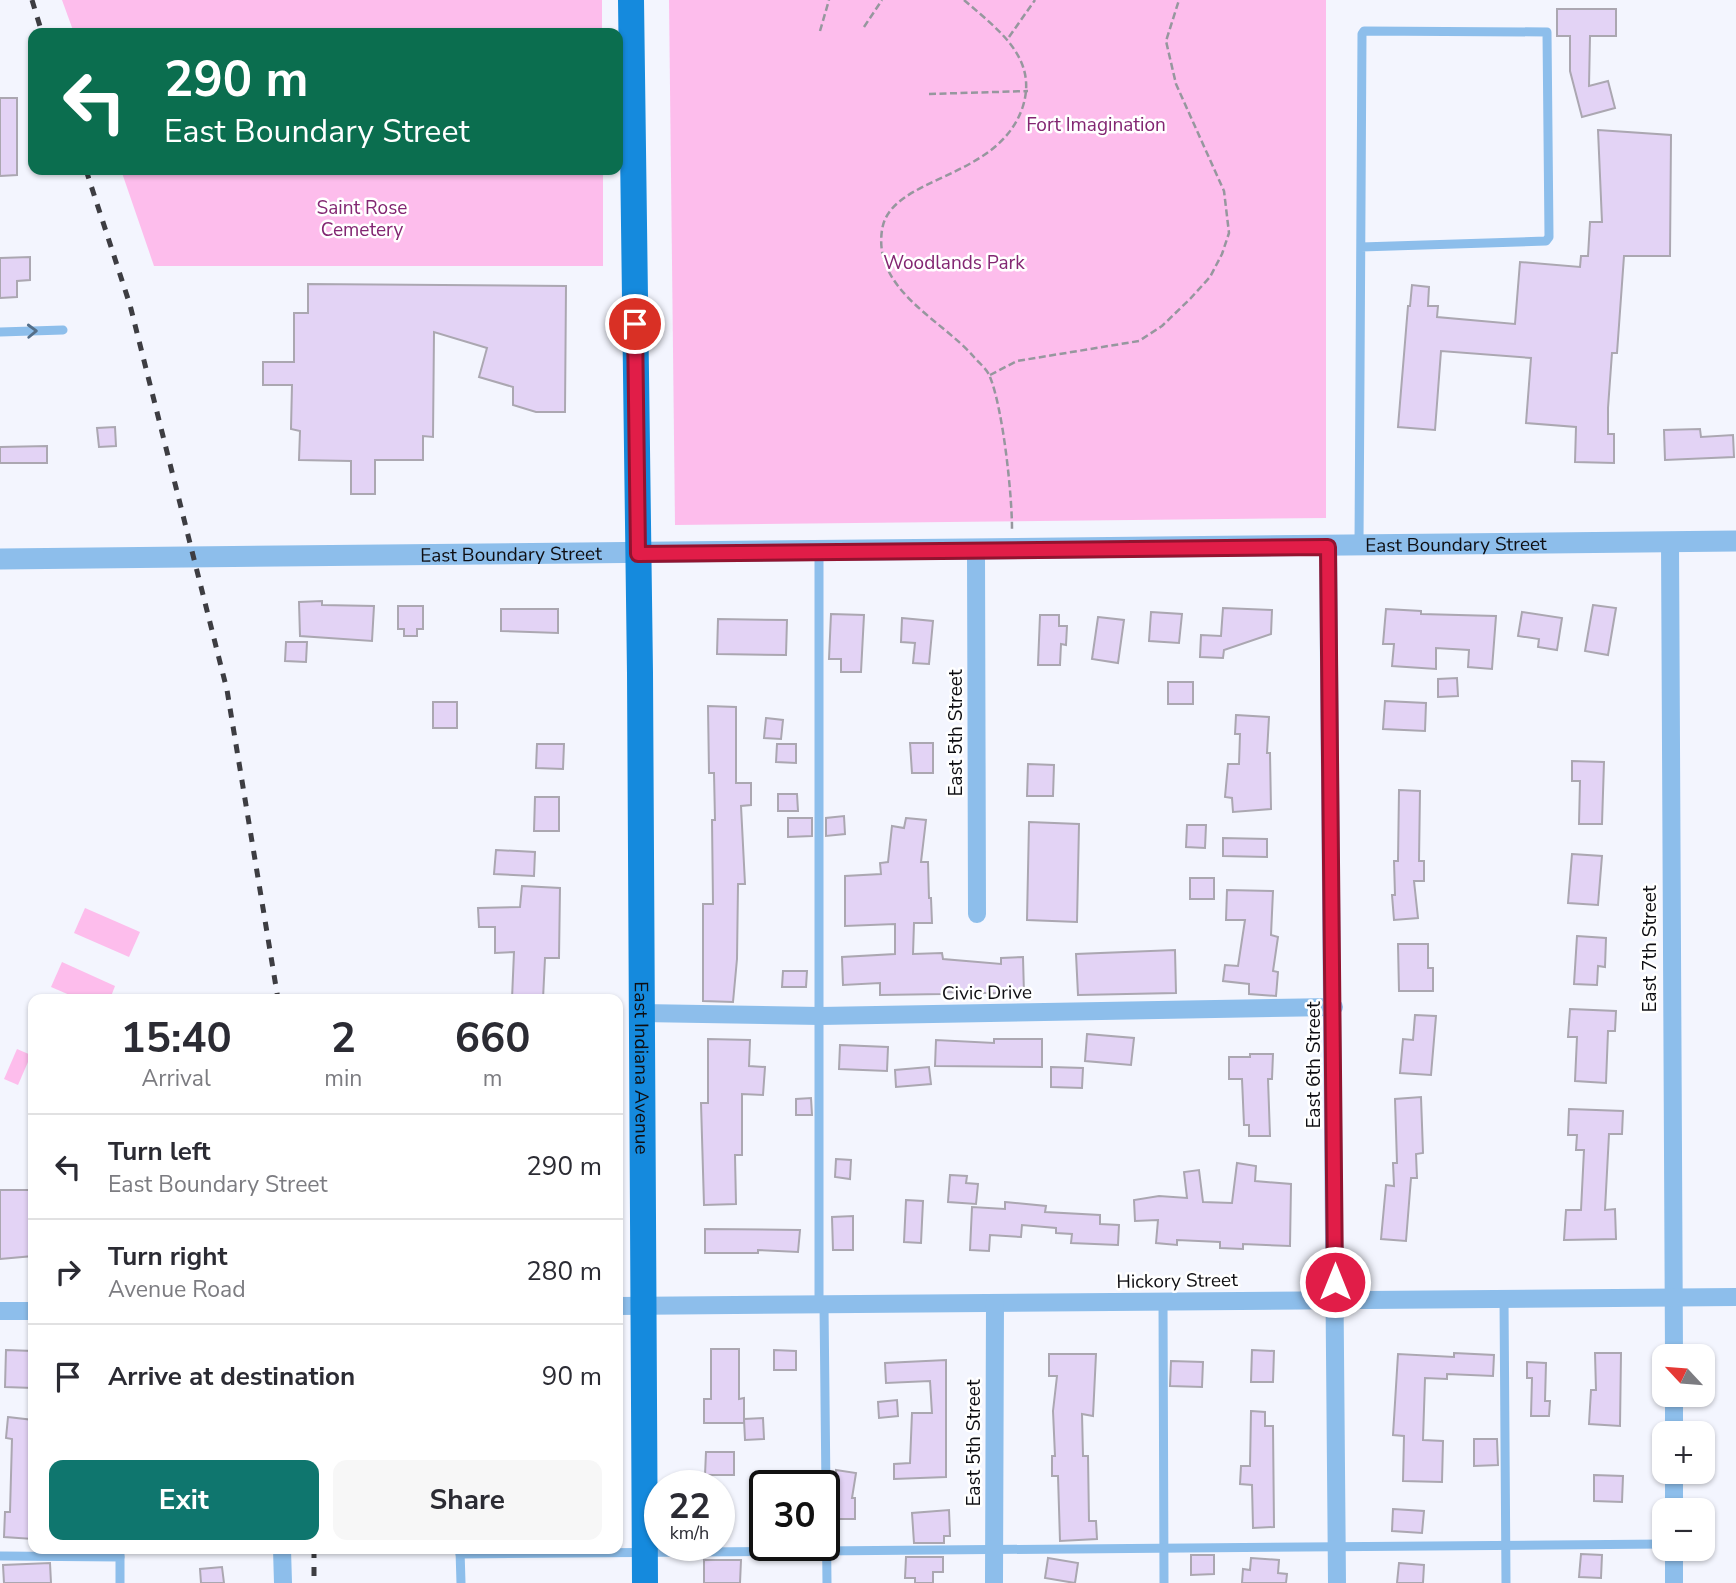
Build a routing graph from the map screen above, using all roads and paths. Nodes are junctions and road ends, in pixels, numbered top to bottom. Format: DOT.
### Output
graph roads {
  1 [pos="631,0"];
  2 [pos="829,0"];
  3 [pos="882,0"];
  4 [pos="964,0"];
  5 [pos="1035,0"];
  6 [pos="1179,0"];
  7 [pos="864,27"];
  8 [pos="820,31"];
  9 [pos="1009,38"];
  10 [pos="1028,91"];
  11 [pos="929,94"];
  12 [pos="1361,247"];
  13 [pos="63,330"];
  14 [pos="0,332"];
  15 [pos="990,375"];
  16 [pos="1012,532"];
  17 [pos="1736,541"];
  18 [pos="1670,542"];
  19 [pos="1358,546"];
  20 [pos="1328,547"];
  21 [pos="819,551"];
  22 [pos="976,551"];
  23 [pos="638,554"];
  24 [pos="0,559"];
  25 [pos="976,914"];
  26 [pos="1334,1007"];
  27 [pos="641,1013"];
  28 [pos="820,1016"];
  29 [pos="1673,1297"];
  30 [pos="1736,1297"];
  31 [pos="1504,1298"];
  32 [pos="1335,1299"];
  33 [pos="1163,1301"];
  34 [pos="995,1303"];
  35 [pos="821,1305"];
  36 [pos="630,1306"];
  37 [pos="0,1311"];
  38 [pos="28,1311"];
  39 [pos="1674,1344"];
  40 [pos="825,1470"];
  41 [pos="644,1535"];
  42 [pos="1506,1544"];
  43 [pos="1652,1544"];
  44 [pos="1337,1547"];
  45 [pos="993,1548"];
  46 [pos="1164,1548"];
  47 [pos="840,1550"];
  48 [pos="623,1551"];
  49 [pos="644,1551"];
  50 [pos="80,1554"];
  51 [pos="120,1554"];
  52 [pos="282,1554"];
  53 [pos="460,1554"];
  54 [pos="0,1556"];
  55 [pos="645,1561"];
  56 [pos="827,1561"];
  57 [pos="1674,1561"];
  58 [pos="120,1583"];
  59 [pos="283,1583"];
  60 [pos="461,1583"];
  61 [pos="645,1583"];
  62 [pos="827,1583"];
  63 [pos="994,1583"];
  64 [pos="1164,1583"];
  65 [pos="1337,1583"];
  66 [pos="1506,1583"];
  67 [pos="1674,1583"];
  1 -- 23 [label="main road, East Indiana Avenue"];
  2 -- 8 [label="path"];
  3 -- 7 [label="path"];
  4 -- 9 [label="path"];
  5 -- 9 [label="path"];
  6 -- 15 [label="path"];
  9 -- 10 [label="path"];
  10 -- 11 [label="path"];
  10 -- 15 [label="path"];
  12 -- 12 [label="lane"];
  12 -- 19 [label="lane"];
  14 -- 13 [label="lane, one-way"];
  15 -- 16 [label="path"];
  17 -- 18 [label="street, East Boundary Street"];
  18 -- 19 [label="street, East Boundary Street"];
  18 -- 29 [label="street, East 7th Street"];
  19 -- 20 [label="street, East Boundary Street"];
  20 -- 22 [label="street, East Boundary Street"];
  20 -- 26 [label="street, East 6th Street"];
  21 -- 22 [label="street, East Boundary Street"];
  21 -- 23 [label="street, East Boundary Street"];
  21 -- 28 [label="lane"];
  22 -- 25 [label="street, East 5th Street"];
  23 -- 24 [label="street, East Boundary Street"];
  23 -- 27 [label="main road, East Indiana Avenue"];
  26 -- 28 [label="street, Civic Drive"];
  26 -- 32 [label="street, East 6th Street"];
  27 -- 28 [label="street, Civic Drive"];
  27 -- 36 [label="main road, East Indiana Avenue"];
  28 -- 35 [label="lane"];
  29 -- 30 [label="street, Hickory Street"];
  29 -- 31 [label="street, Hickory Street"];
  29 -- 39 [label="street, East 7th Street"];
  31 -- 32 [label="street, Hickory Street"];
  31 -- 42 [label="lane"];
  32 -- 33 [label="street, Hickory Street"];
  32 -- 44 [label="street, East 6th Street"];
  33 -- 34 [label="street, Hickory Street"];
  33 -- 46 [label="lane"];
  34 -- 35 [label="street, Hickory Street"];
  34 -- 45 [label="street, East 5th Street"];
  35 -- 36 [label="street, Hickory Street"];
  35 -- 40 [label="lane"];
  36 -- 41 [label="main road, East Indiana Avenue"];
  37 -- 38 [label="street"];
  42 -- 43 [label="lane"];
  42 -- 44 [label="lane"];
  42 -- 66 [label="lane"];
  44 -- 46 [label="lane"];
  44 -- 65 [label="street, East 6th Street"];
  45 -- 46 [label="lane"];
  45 -- 47 [label="lane"];
  45 -- 63 [label="street, East 5th Street"];
  46 -- 64 [label="lane"];
  48 -- 49 [label="lane"];
  50 -- 54 [label="lane"];
  51 -- 58 [label="lane"];
  52 -- 59 [label="street"];
  53 -- 60 [label="lane"];
  55 -- 61 [label="main road, East Indiana Avenue"];
  56 -- 62 [label="lane"];
  57 -- 67 [label="street"];
}
